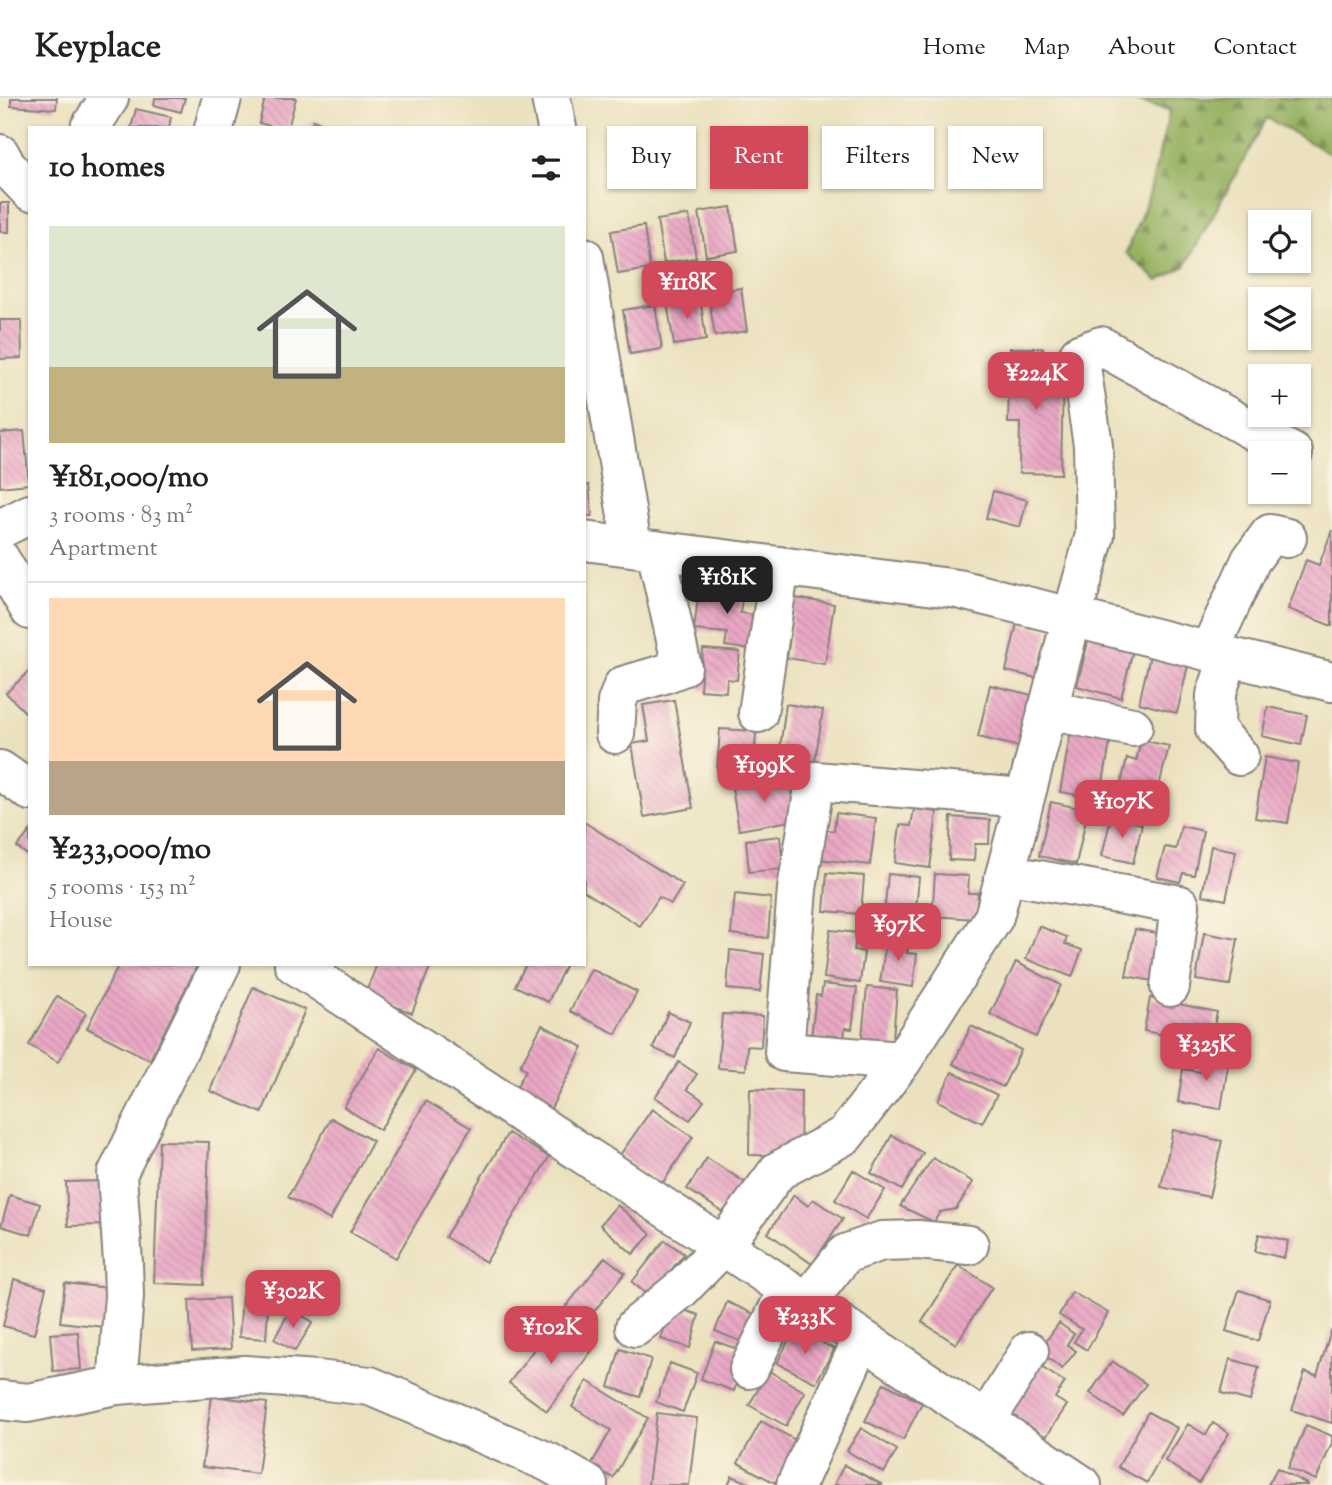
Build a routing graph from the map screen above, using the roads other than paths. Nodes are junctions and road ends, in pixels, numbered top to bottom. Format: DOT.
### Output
graph roads {
  1 [pos="109,98"];
  2 [pos="222,98"];
  3 [pos="551,98"];
  4 [pos="91,126"];
  5 [pos="215,126"];
  6 [pos="558,126"];
  7 [pos="0,154"];
  8 [pos="28,189"];
  9 [pos="586,267"];
  10 [pos="1272,441"];
  11 [pos="28,515"];
  12 [pos="0,529"];
  13 [pos="1287,538"];
  14 [pos="586,541"];
  15 [pos="644,548"];
  16 [pos="0,559"];
  17 [pos="780,566"];
  18 [pos="28,607"];
  19 [pos="1072,617"];
  20 [pos="1219,653"];
  21 [pos="1332,682"];
  22 [pos="1048,710"];
  23 [pos="758,713"];
  24 [pos="1133,727"];
  25 [pos="615,734"];
  26 [pos="1239,756"];
  27 [pos="0,770"];
  28 [pos="28,791"];
  29 [pos="1024,798"];
  30 [pos="1005,874"];
  31 [pos="220,966"];
  32 [pos="301,966"];
  33 [pos="336,976"];
  34 [pos="1170,987"];
  35 [pos="902,1062"];
  36 [pos="969,1245"];
  37 [pos="723,1246"];
  38 [pos="798,1295"];
  39 [pos="635,1327"];
  40 [pos="862,1339"];
  41 [pos="1029,1352"];
  42 [pos="749,1369"];
  43 [pos="117,1385"];
  44 [pos="0,1400"];
  45 [pos="986,1421"];
  46 [pos="588,1485"];
  47 [pos="796,1485"];
  48 [pos="1083,1485"];
  1 -- 4 [label="street"];
  2 -- 5 [label="street"];
  3 -- 6 [label="street"];
  7 -- 8 [label="street"];
  9 -- 15 [label="street"];
  10 -- 19 [label="street"];
  11 -- 12 [label="street"];
  13 -- 20 [label="street"];
  14 -- 15 [label="street"];
  15 -- 17 [label="street"];
  15 -- 25 [label="street"];
  16 -- 18 [label="street"];
  17 -- 19 [label="street"];
  17 -- 23 [label="street"];
  19 -- 20 [label="street"];
  19 -- 22 [label="street"];
  20 -- 21 [label="street"];
  20 -- 26 [label="street"];
  22 -- 24 [label="street"];
  22 -- 29 [label="street"];
  27 -- 28 [label="street"];
  29 -- 30 [label="street"];
  29 -- 35 [label="street"];
  30 -- 34 [label="street"];
  30 -- 35 [label="street"];
  31 -- 43 [label="street"];
  32 -- 33 [label="street"];
  33 -- 37 [label="street"];
  35 -- 37 [label="street"];
  36 -- 38 [label="street"];
  37 -- 38 [label="street"];
  37 -- 39 [label="street"];
  38 -- 40 [label="street"];
  38 -- 42 [label="street"];
  40 -- 45 [label="street"];
  40 -- 47 [label="street"];
  41 -- 45 [label="street"];
  43 -- 44 [label="street"];
  43 -- 46 [label="street"];
  45 -- 48 [label="street"];
}
